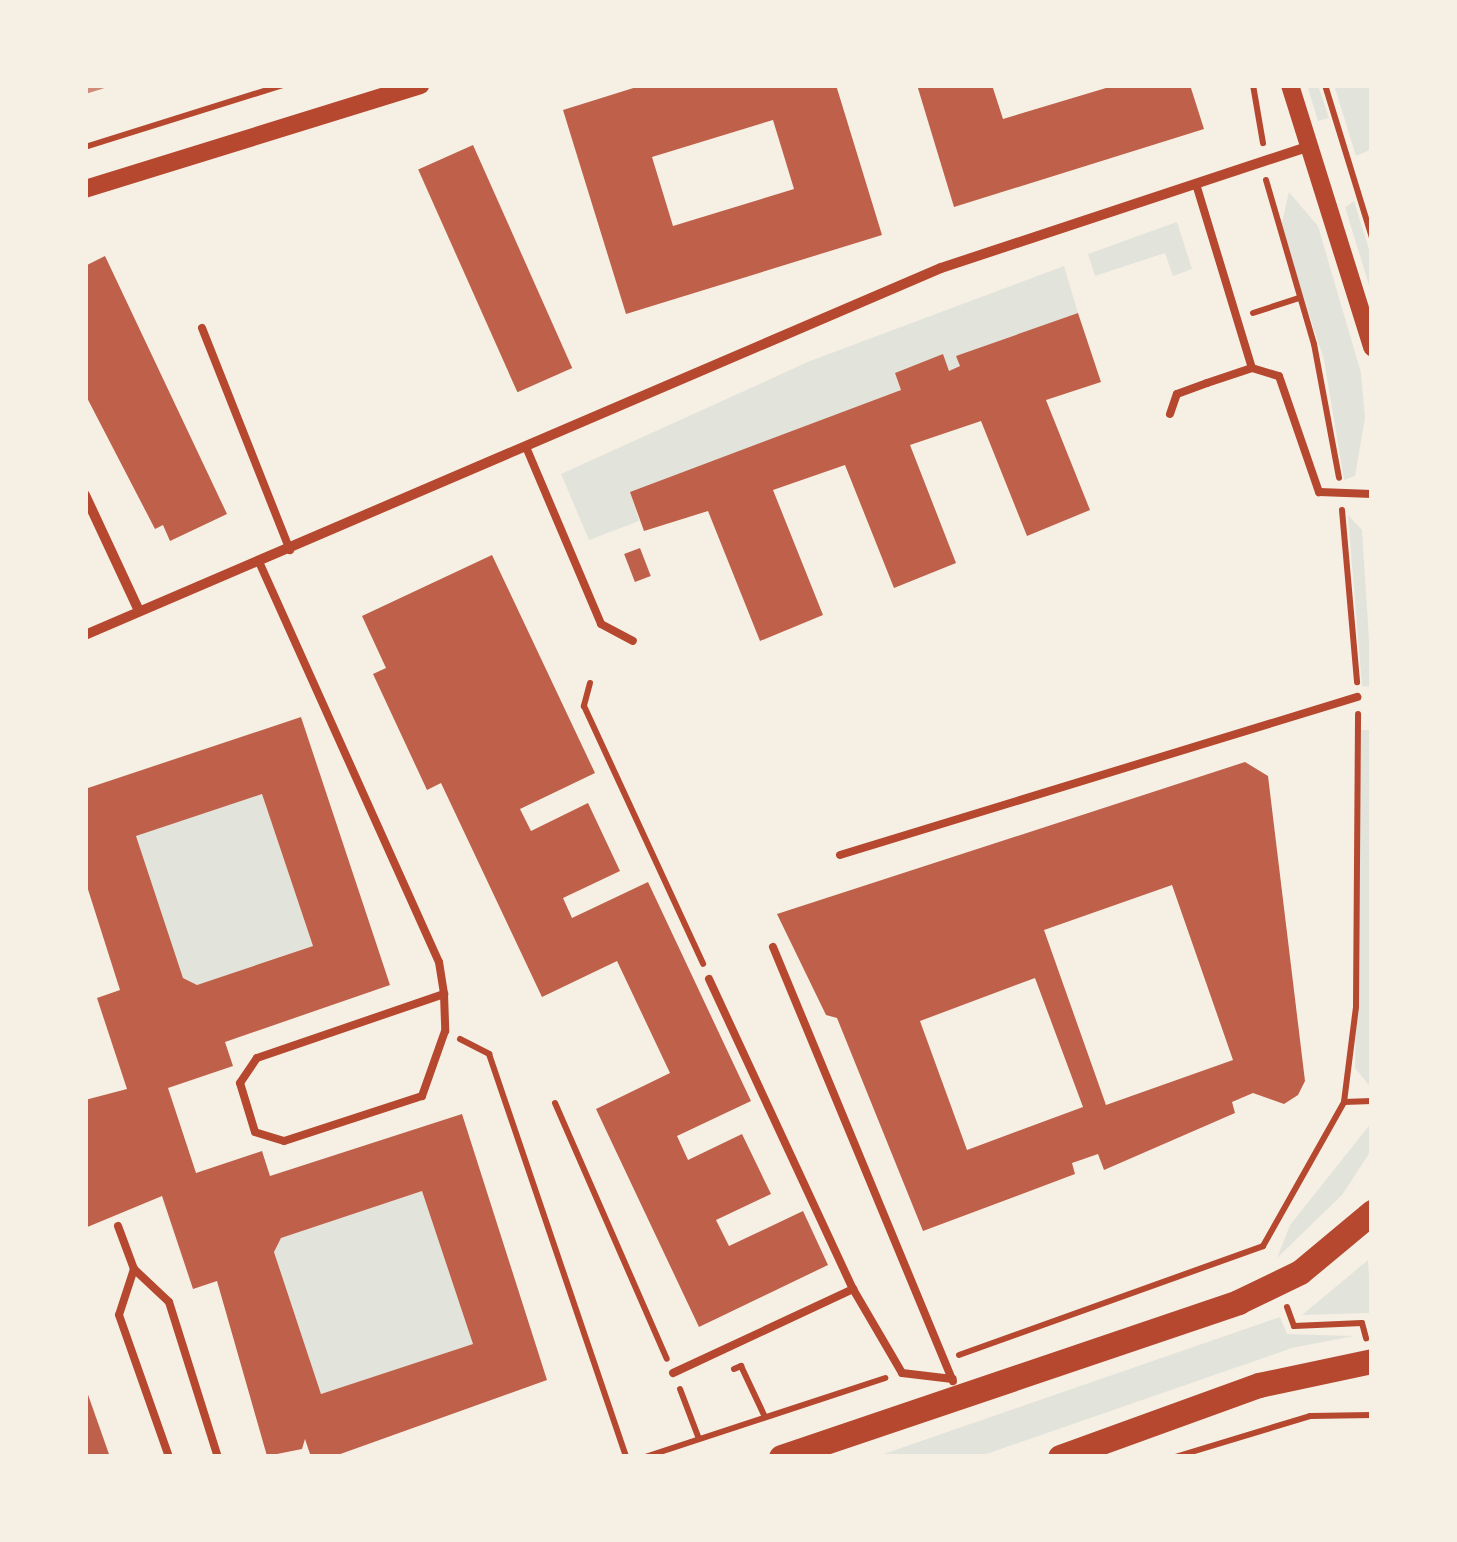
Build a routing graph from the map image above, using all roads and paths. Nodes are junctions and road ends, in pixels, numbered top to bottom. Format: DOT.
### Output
graph roads {
  1 [pos="283,85"];
  2 [pos="420,85"];
  3 [pos="1253,85"];
  4 [pos="1290,85"];
  5 [pos="1325,85"];
  6 [pos="1309,146"];
  7 [pos="85,147"];
  8 [pos="1264,162"];
  9 [pos="1196,184"];
  10 [pos="85,189"];
  11 [pos="1372,238"];
  12 [pos="1299,298"];
  13 [pos="1237,318"];
  14 [pos="202,328"];
  15 [pos="1372,346"];
  16 [pos="1252,368"];
  17 [pos="1170,414"];
  18 [pos="526,446"];
  19 [pos="1372,494"];
  20 [pos="85,496"];
  21 [pos="1341,498"];
  22 [pos="290,550"];
  23 [pos="260,564"];
  24 [pos="139,611"];
  25 [pos="85,635"];
  26 [pos="634,641"];
  27 [pos="590,683"];
  28 [pos="1357,696"];
  29 [pos="840,855"];
  30 [pos="773,947"];
  31 [pos="709,979"];
  32 [pos="444,994"];
  33 [pos="446,1031"];
  34 [pos="1372,1101"];
  35 [pos="1344,1102"];
  36 [pos="555,1104"];
  37 [pos="1372,1212"];
  38 [pos="118,1226"];
  39 [pos="134,1269"];
  40 [pos="852,1288"];
  41 [pos="1289,1312"];
  42 [pos="1365,1334"];
  43 [pos="950,1356"];
  44 [pos="1372,1361"];
  45 [pos="674,1373"];
  46 [pos="726,1373"];
  47 [pos="902,1373"];
  48 [pos="697,1387"];
  49 [pos="954,1389"];
  50 [pos="682,1394"];
  51 [pos="1372,1414"];
  52 [pos="765,1417"];
  53 [pos="699,1440"];
  54 [pos="168,1457"];
  55 [pos="218,1457"];
  56 [pos="626,1457"];
  57 [pos="645,1457"];
  58 [pos="781,1457"];
  59 [pos="1060,1457"];
  60 [pos="1175,1457"];
  1 -- 7 [label="path"];
  2 -- 10 [label="street"];
  3 -- 8 [label="path"];
  4 -- 6 [label="street"];
  5 -- 11 [label="path"];
  6 -- 8 [label="street"];
  6 -- 15 [label="street"];
  8 -- 9 [label="street"];
  8 -- 12 [label="path"];
  9 -- 13 [label="lane"];
  9 -- 18 [label="street"];
  12 -- 13 [label="path"];
  12 -- 21 [label="path"];
  13 -- 16 [label="lane"];
  14 -- 22 [label="lane"];
  16 -- 17 [label="lane"];
  16 -- 21 [label="lane"];
  18 -- 22 [label="street"];
  18 -- 26 [label="lane"];
  19 -- 21 [label="lane"];
  20 -- 24 [label="street"];
  21 -- 28 [label="path"];
  22 -- 23 [label="street"];
  23 -- 24 [label="street"];
  23 -- 32 [label="lane"];
  24 -- 25 [label="street"];
  27 -- 31 [label="path"];
  28 -- 29 [label="lane"];
  28 -- 35 [label="path"];
  30 -- 43 [label="lane"];
  31 -- 40 [label="lane"];
  32 -- 33 [label="lane"];
  32 -- 33 [label="lane"];
  33 -- 56 [label="path"];
  34 -- 35 [label="path"];
  35 -- 43 [label="path"];
  36 -- 45 [label="path"];
  37 -- 49 [label="main road"];
  38 -- 39 [label="lane"];
  39 -- 54 [label="lane"];
  39 -- 55 [label="lane"];
  40 -- 45 [label="lane"];
  40 -- 47 [label="lane"];
  41 -- 42 [label="path"];
  43 -- 49 [label="lane"];
  44 -- 59 [label="main road"];
  45 -- 50 [label="path"];
  46 -- 52 [label="path"];
  47 -- 49 [label="lane"];
  47 -- 52 [label="path"];
  48 -- 50 [label="path"];
  49 -- 58 [label="main road"];
  50 -- 53 [label="path"];
  51 -- 60 [label="path"];
  52 -- 53 [label="path"];
  53 -- 57 [label="path"];
}
